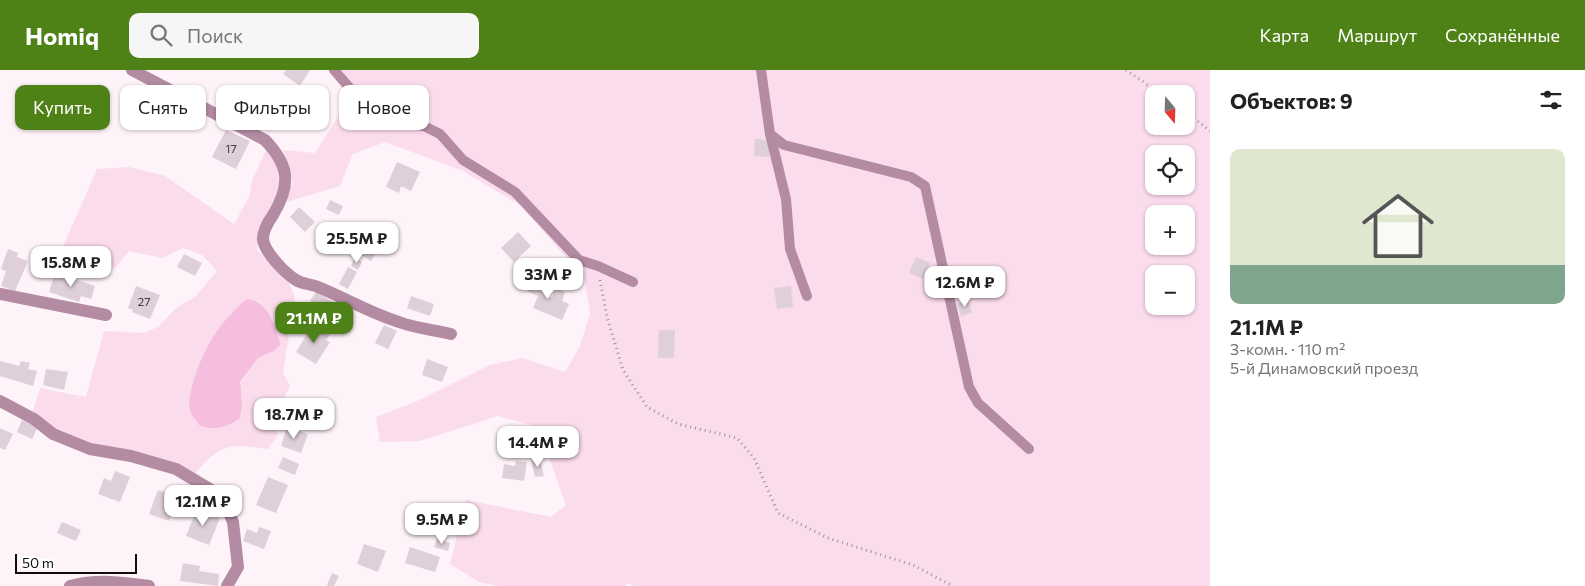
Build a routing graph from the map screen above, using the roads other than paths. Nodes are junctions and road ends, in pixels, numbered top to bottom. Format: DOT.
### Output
graph roads {
  1 [pos="132,70"];
  2 [pos="334,70"];
  3 [pos="761,70"];
  4 [pos="770,134"];
  5 [pos="633,282"];
  6 [pos="0,294"];
  7 [pos="807,296"];
  8 [pos="106,315"];
  9 [pos="451,334"];
  10 [pos="0,401"];
  11 [pos="1030,449"];
  12 [pos="70,586"];
  13 [pos="149,586"];
  14 [pos="226,586"];
  1 -- 9 [label="street"];
  2 -- 5 [label="lane"];
  3 -- 4 [label="lane"];
  4 -- 7 [label="lane"];
  4 -- 11 [label="lane"];
  6 -- 8 [label="street"];
  10 -- 14 [label="street"];
  12 -- 13 [label="street"];
}
